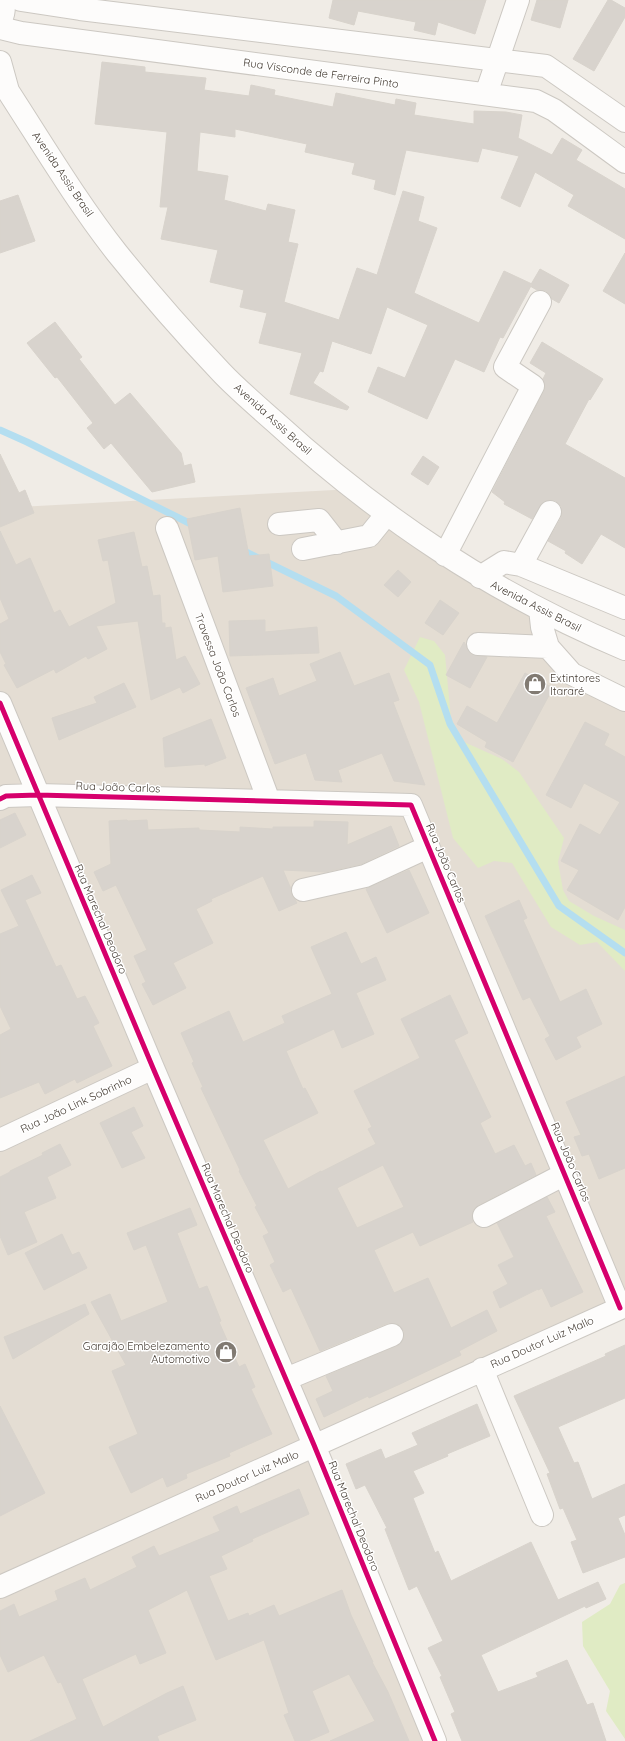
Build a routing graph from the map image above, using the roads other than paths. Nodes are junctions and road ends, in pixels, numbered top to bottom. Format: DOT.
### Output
graph roads {
  1 [pos="2,0"];
  2 [pos="21,0"];
  3 [pos="518,0"];
  4 [pos="80,4"];
  5 [pos="0,21"];
  6 [pos="0,28"];
  7 [pos="77,40"];
  8 [pos="498,60"];
  9 [pos="0,62"];
  10 [pos="4,86"];
  11 [pos="486,94"];
  12 [pos="625,121"];
  13 [pos="625,162"];
  14 [pos="540,302"];
  15 [pos="550,512"];
  16 [pos="386,515"];
  17 [pos="279,524"];
  18 [pos="166,528"];
  19 [pos="337,543"];
  20 [pos="303,549"];
  21 [pos="445,555"];
  22 [pos="521,565"];
  23 [pos="480,577"];
  24 [pos="625,608"];
  25 [pos="540,609"];
  26 [pos="478,644"];
  27 [pos="548,647"];
  28 [pos="625,649"];
  29 [pos="625,700"];
  30 [pos="0,703"];
  31 [pos="38,795"];
  32 [pos="0,799"];
  33 [pos="269,801"];
  34 [pos="428,847"];
  35 [pos="303,890"];
  36 [pos="153,1068"];
  37 [pos="0,1140"];
  38 [pos="565,1174"];
  39 [pos="484,1216"];
  40 [pos="623,1307"];
  41 [pos="392,1335"];
  42 [pos="482,1369"];
  43 [pos="286,1379"];
  44 [pos="314,1445"];
  45 [pos="542,1515"];
  46 [pos="0,1587"];
  47 [pos="435,1741"];
  1 -- 5 [label="street"];
  2 -- 4 [label="street"];
  3 -- 8 [label="street"];
  4 -- 7 [label="street"];
  4 -- 8 [label="street"];
  6 -- 7 [label="street, Rua Visconde de Ferreira Pinto"];
  7 -- 11 [label="street, Rua Visconde de Ferreira Pinto"];
  8 -- 11 [label="street"];
  8 -- 12 [label="street"];
  9 -- 10 [label="street, Avenida Assis Brasil"];
  10 -- 16 [label="street, Avenida Assis Brasil"];
  11 -- 13 [label="street, Rua Visconde de Ferreira Pinto"];
  14 -- 21 [label="street"];
  15 -- 22 [label="street"];
  16 -- 19 [label="street"];
  16 -- 21 [label="street, Avenida Assis Brasil"];
  17 -- 19 [label="street"];
  18 -- 33 [label="street, Travessa João Carlos"];
  19 -- 20 [label="street"];
  21 -- 23 [label="street, Avenida Assis Brasil"];
  22 -- 23 [label="street"];
  22 -- 24 [label="street"];
  23 -- 25 [label="street, Avenida Assis Brasil"];
  25 -- 27 [label="street"];
  25 -- 28 [label="street, Avenida Assis Brasil"];
  26 -- 27 [label="street"];
  27 -- 29 [label="street"];
  30 -- 31 [label="street, Rua Marechal Deodoro"];
  31 -- 32 [label="street, Rua João Carlos"];
  31 -- 33 [label="street, Rua João Carlos"];
  31 -- 36 [label="street, Rua Marechal Deodoro"];
  33 -- 34 [label="street, Rua João Carlos"];
  34 -- 35 [label="street"];
  34 -- 38 [label="street, Rua João Carlos"];
  36 -- 37 [label="street, Rua João Link Sobrinho"];
  36 -- 43 [label="street, Rua Marechal Deodoro"];
  38 -- 39 [label="street"];
  38 -- 40 [label="street, Rua João Carlos"];
  40 -- 42 [label="street, Rua Doutor Luiz Mallo"];
  41 -- 43 [label="street"];
  42 -- 44 [label="street, Rua Doutor Luiz Mallo"];
  42 -- 45 [label="street"];
  43 -- 44 [label="street, Rua Marechal Deodoro"];
  44 -- 46 [label="street, Rua Doutor Luiz Mallo"];
  44 -- 47 [label="street, Rua Marechal Deodoro"];
}
